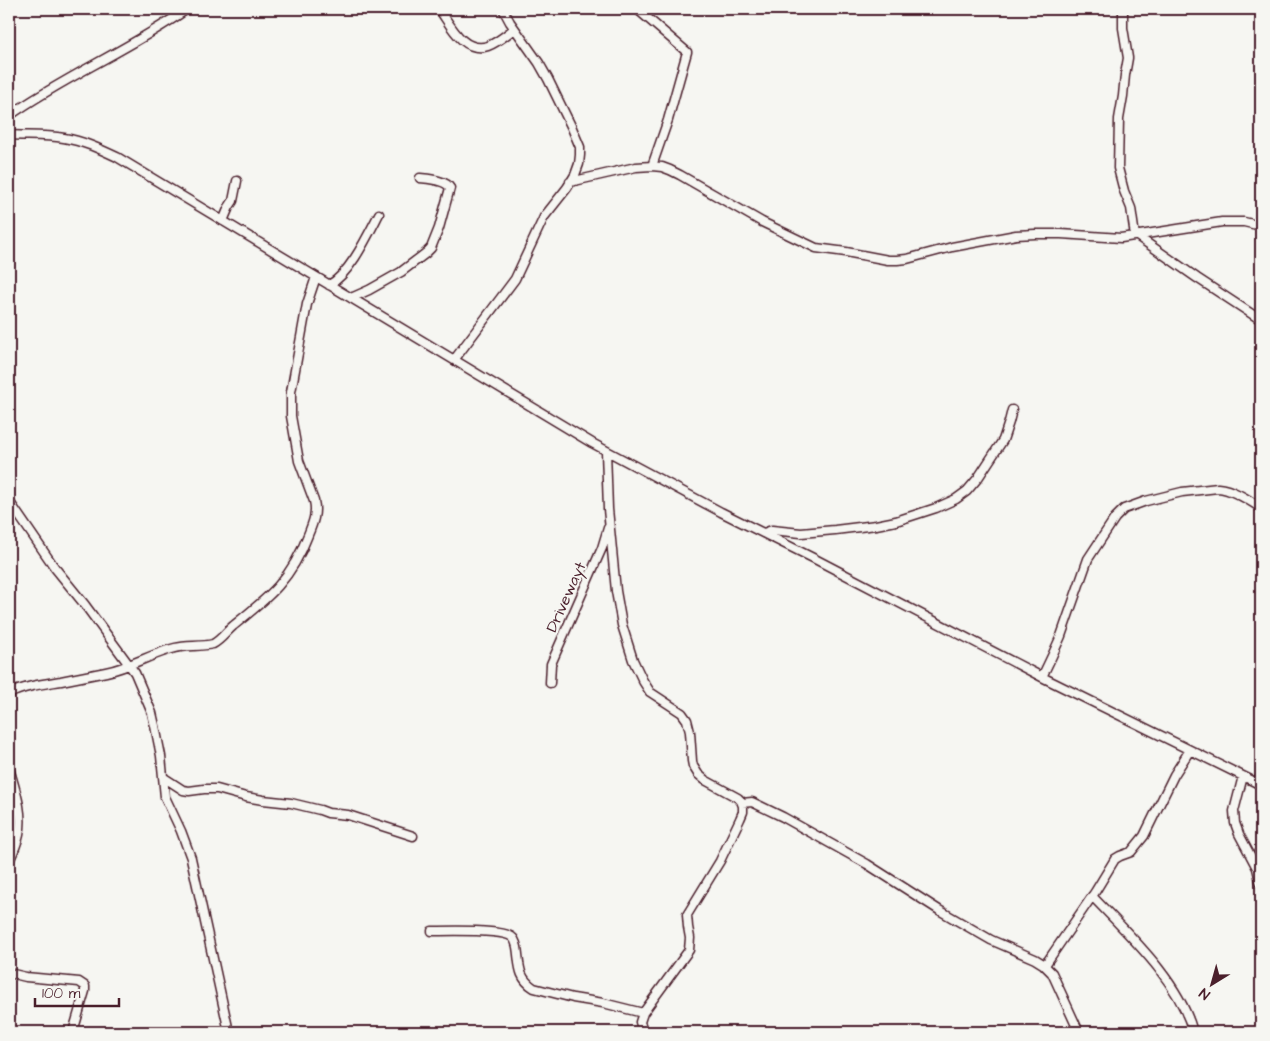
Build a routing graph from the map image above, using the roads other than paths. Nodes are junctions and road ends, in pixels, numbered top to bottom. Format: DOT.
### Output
graph roads {
  1 [pos="187,9"];
  2 [pos="439,9"];
  3 [pos="503,9"];
  4 [pos="637,9"];
  5 [pos="1123,9"];
  6 [pos="514,29"];
  7 [pos="9,116"];
  8 [pos="9,135"];
  9 [pos="652,166"];
  10 [pos="420,178"];
  11 [pos="237,181"];
  12 [pos="570,182"];
  13 [pos="378,214"];
  14 [pos="223,221"];
  15 [pos="1261,226"];
  16 [pos="1136,236"];
  17 [pos="316,277"];
  18 [pos="329,285"];
  19 [pos="351,298"];
  20 [pos="1261,320"];
  21 [pos="454,360"];
  22 [pos="1012,410"];
  23 [pos="606,451"];
  24 [pos="9,501"];
  25 [pos="1261,508"];
  26 [pos="610,521"];
  27 [pos="764,533"];
  28 [pos="129,665"];
  29 [pos="1042,677"];
  30 [pos="550,684"];
  31 [pos="9,694"];
  32 [pos="1190,750"];
  33 [pos="9,768"];
  34 [pos="1243,776"];
  35 [pos="163,777"];
  36 [pos="1261,785"];
  37 [pos="742,803"];
  38 [pos="413,836"];
  39 [pos="9,861"];
  40 [pos="1261,885"];
  41 [pos="1092,896"];
  42 [pos="432,931"];
  43 [pos="1044,965"];
  44 [pos="9,974"];
  45 [pos="643,1014"];
  46 [pos="73,1032"];
  47 [pos="229,1032"];
  48 [pos="643,1032"];
  49 [pos="1079,1032"];
  50 [pos="1193,1032"];
  1 -- 7 [label="street"];
  2 -- 6 [label="street"];
  3 -- 6 [label="street"];
  4 -- 9 [label="street"];
  5 -- 16 [label="street"];
  6 -- 12 [label="street"];
  8 -- 14 [label="street"];
  9 -- 12 [label="street"];
  9 -- 16 [label="street"];
  10 -- 19 [label="street"];
  11 -- 14 [label="street"];
  12 -- 21 [label="street"];
  13 -- 18 [label="street"];
  14 -- 17 [label="street"];
  15 -- 16 [label="street"];
  16 -- 20 [label="street"];
  17 -- 18 [label="street"];
  17 -- 28 [label="street"];
  18 -- 19 [label="street"];
  19 -- 21 [label="street"];
  21 -- 23 [label="street"];
  22 -- 27 [label="street"];
  23 -- 26 [label="street"];
  23 -- 27 [label="street"];
  24 -- 28 [label="street"];
  25 -- 29 [label="street"];
  26 -- 30 [label="street, Drivewayt"];
  26 -- 37 [label="street"];
  27 -- 29 [label="street"];
  28 -- 31 [label="street"];
  28 -- 35 [label="street"];
  29 -- 32 [label="street"];
  32 -- 34 [label="street"];
  32 -- 41 [label="street"];
  33 -- 39 [label="street"];
  34 -- 36 [label="street"];
  34 -- 40 [label="street"];
  35 -- 38 [label="street"];
  35 -- 47 [label="street"];
  37 -- 43 [label="street"];
  37 -- 45 [label="street"];
  41 -- 43 [label="street"];
  41 -- 50 [label="street"];
  42 -- 45 [label="street"];
  43 -- 49 [label="street"];
  44 -- 46 [label="street"];
  45 -- 48 [label="street"];
}
